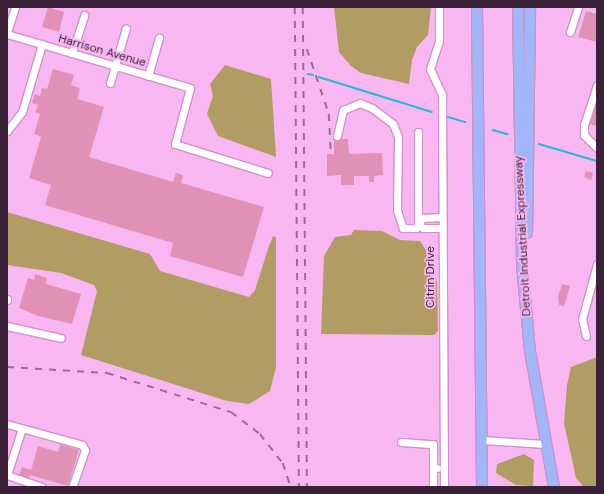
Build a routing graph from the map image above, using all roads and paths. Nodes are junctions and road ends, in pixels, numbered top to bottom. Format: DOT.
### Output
graph roads {
  1 [pos="15,7"];
  2 [pos="439,7"];
  3 [pos="477,7"];
  4 [pos="518,7"];
  5 [pos="530,7"];
  6 [pos="578,7"];
  7 [pos="84,15"];
  8 [pos="126,28"];
  9 [pos="570,32"];
  10 [pos="7,33"];
  11 [pos="159,38"];
  12 [pos="42,44"];
  13 [pos="72,53"];
  14 [pos="115,66"];
  15 [pos="148,76"];
  16 [pos="110,83"];
  17 [pos="597,86"];
  18 [pos="7,130"];
  19 [pos="418,132"];
  20 [pos="337,136"];
  21 [pos="597,148"];
  22 [pos="268,173"];
  23 [pos="442,217"];
  24 [pos="418,223"];
  25 [pos="442,228"];
  26 [pos="597,264"];
  27 [pos="7,326"];
  28 [pos="586,336"];
  29 [pos="61,338"];
  30 [pos="530,351"];
  31 [pos="7,424"];
  32 [pos="22,428"];
  33 [pos="482,440"];
  34 [pos="402,442"];
  35 [pos="545,444"];
  36 [pos="433,468"];
  37 [pos="444,468"];
  38 [pos="42,487"];
  39 [pos="72,487"];
  40 [pos="433,487"];
  41 [pos="444,487"];
  42 [pos="482,487"];
  43 [pos="554,487"];
  1 -- 10 [label="street"];
  2 -- 23 [label="street, Citrin Drive"];
  3 -- 33 [label="highway"];
  4 -- 30 [label="highway, Detroit Industrial Expressway"];
  5 -- 30 [label="highway"];
  6 -- 9 [label="street"];
  7 -- 13 [label="street"];
  8 -- 14 [label="street"];
  10 -- 12 [label="street, Harrison Avenue"];
  11 -- 15 [label="street"];
  12 -- 13 [label="street, Harrison Avenue"];
  12 -- 18 [label="street"];
  13 -- 14 [label="street, Harrison Avenue"];
  14 -- 15 [label="street, Harrison Avenue"];
  14 -- 16 [label="street"];
  15 -- 22 [label="street, Harrison Avenue"];
  17 -- 21 [label="street"];
  19 -- 24 [label="street"];
  20 -- 24 [label="street"];
  23 -- 24 [label="street"];
  23 -- 25 [label="street, Citrin Drive"];
  24 -- 25 [label="street"];
  25 -- 37 [label="street, Citrin Drive"];
  26 -- 28 [label="street"];
  27 -- 29 [label="street"];
  30 -- 35 [label="highway, Detroit Industrial Expressway"];
  31 -- 32 [label="street"];
  32 -- 38 [label="street"];
  32 -- 39 [label="street"];
  33 -- 35 [label="street"];
  33 -- 42 [label="highway"];
  34 -- 36 [label="street"];
  35 -- 43 [label="highway, Detroit Industrial Expressway"];
  36 -- 37 [label="street"];
  36 -- 40 [label="street"];
  37 -- 41 [label="street, Citrin Drive"];
}
